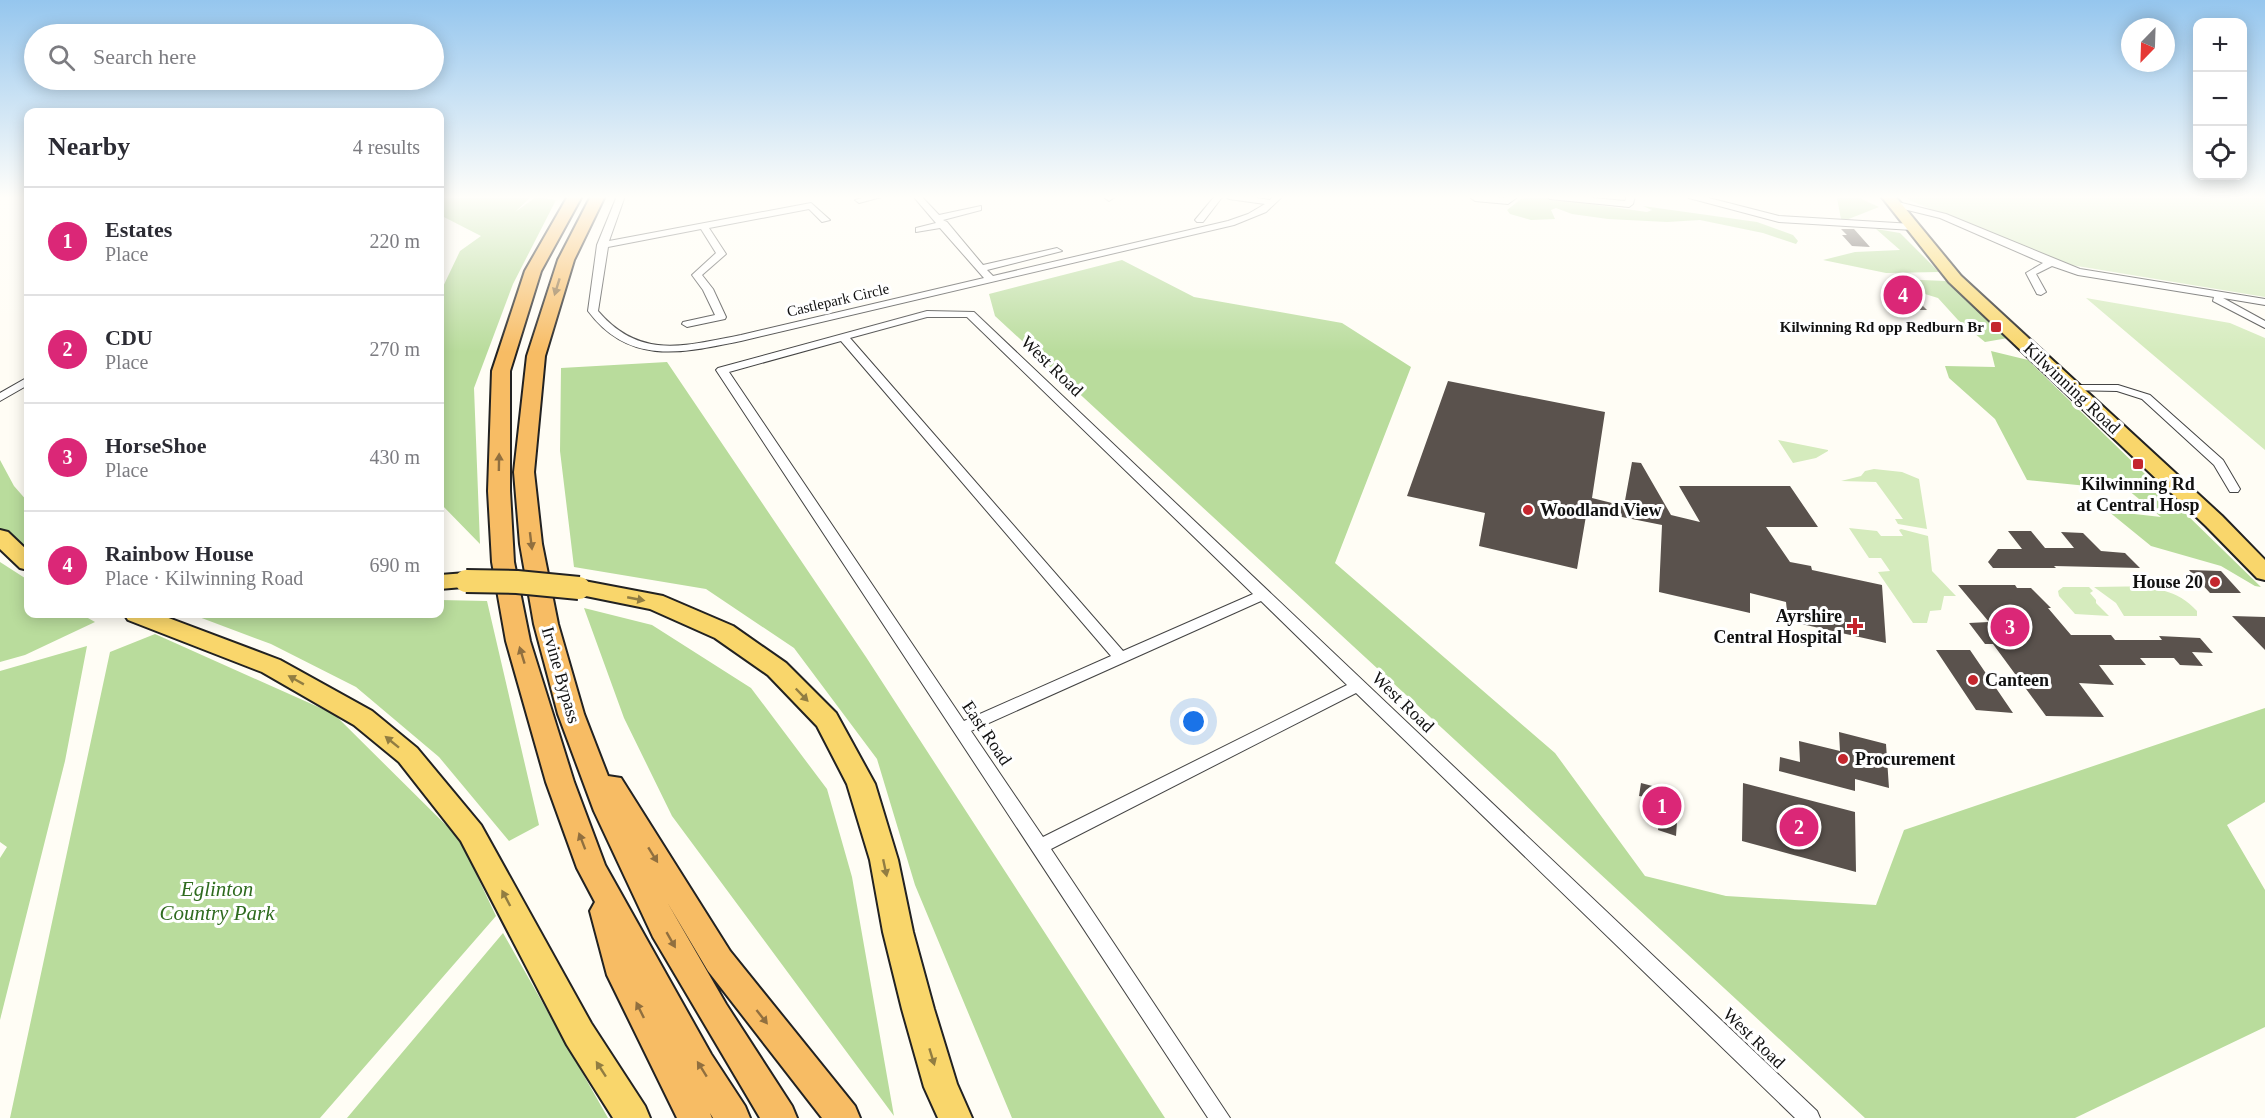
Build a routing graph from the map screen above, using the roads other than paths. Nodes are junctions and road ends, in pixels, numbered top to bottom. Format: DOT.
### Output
graph roads {
  1 [pos="545,248"];
  2 [pos="572,248"];
  3 [pos="602,248"];
  4 [pos="717,248"];
  5 [pos="964,248"];
  6 [pos="1124,248"];
  7 [pos="1930,248"];
  8 [pos="2020,248"];
  9 [pos="1057,251"];
  10 [pos="2050,263"];
  11 [pos="981,268"];
  12 [pos="992,279"];
  13 [pos="2041,292"];
  14 [pos="2206,293"];
  15 [pos="2265,302"];
  16 [pos="687,324"];
  17 [pos="2265,325"];
  18 [pos="843,337"];
  19 [pos="24,383"];
  20 [pos="2071,388"];
  21 [pos="0,398"];
  22 [pos="2234,489"];
  23 [pos="13,547"];
  24 [pos="24,559"];
  25 [pos="2265,573"];
  26 [pos="444,582"];
  27 [pos="1263,595"];
  28 [pos="146,618"];
  29 [pos="1121,658"];
  30 [pos="1358,686"];
  31 [pos="571,714"];
  32 [pos="961,729"];
  33 [pos="1039,847"];
  34 [pos="592,868"];
  35 [pos="633,1118"];
  36 [pos="695,1118"];
  37 [pos="734,1118"];
  38 [pos="780,1118"];
  39 [pos="843,1118"];
  40 [pos="955,1118"];
  41 [pos="1220,1118"];
  42 [pos="1810,1118"];
  34 -- 1 [label="highway, Irvine Bypass, one-way"];
  2 -- 31 [label="highway, Irvine Bypass, one-way"];
  3 -- 12 [label="street, Castlepark Circle"];
  4 -- 16 [label="street"];
  5 -- 11 [label="street"];
  6 -- 12 [label="street, Castlepark Circle"];
  7 -- 20 [label="main road, Kilwinning Road"];
  8 -- 10 [label="street"];
  9 -- 11 [label="street"];
  10 -- 13 [label="street"];
  10 -- 14 [label="street"];
  11 -- 12 [label="street"];
  14 -- 15 [label="street"];
  14 -- 17 [label="street"];
  18 -- 27 [label="street, West Road"];
  18 -- 29 [label="street"];
  18 -- 32 [label="street, East Road"];
  19 -- 21 [label="street"];
  20 -- 22 [label="street"];
  20 -- 25 [label="main road, Kilwinning Road"];
  23 -- 24 [label="main road"];
  26 -- 40 [label="main road, one-way, bridge"];
  27 -- 29 [label="street"];
  27 -- 30 [label="street, West Road"];
  35 -- 28 [label="main road, one-way"];
  29 -- 32 [label="street"];
  30 -- 33 [label="street"];
  30 -- 42 [label="street, West Road"];
  31 -- 38 [label="highway, Irvine Bypass, one-way"];
  31 -- 39 [label="highway, one-way"];
  32 -- 33 [label="street, East Road"];
  33 -- 41 [label="street, East Road"];
  36 -- 34 [label="highway, one-way"];
  37 -- 34 [label="highway, Irvine Bypass, one-way"];
}
